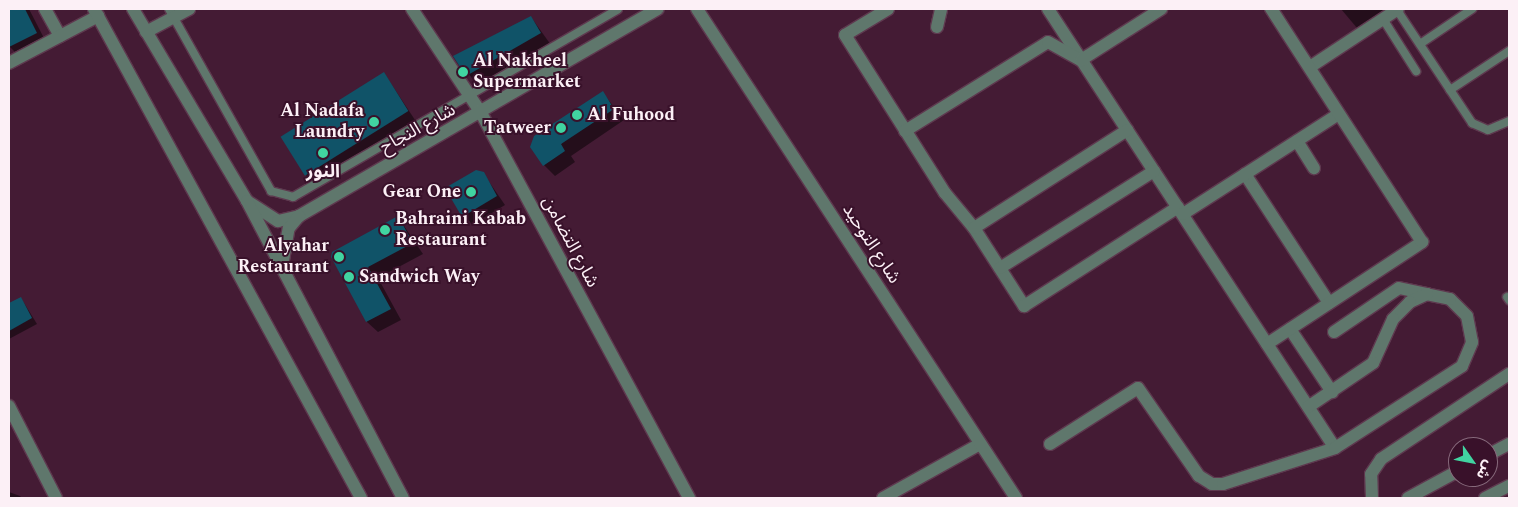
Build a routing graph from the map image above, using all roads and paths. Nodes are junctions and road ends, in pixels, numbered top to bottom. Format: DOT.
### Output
graph roads {
  1 [pos="45,9"];
  2 [pos="134,9"];
  3 [pos="189,9"];
  4 [pos="412,9"];
  5 [pos="618,9"];
  6 [pos="657,9"];
  7 [pos="697,9"];
  8 [pos="888,9"];
  9 [pos="941,9"];
  10 [pos="1048,9"];
  11 [pos="1161,9"];
  12 [pos="1271,9"];
  13 [pos="1398,9"];
  14 [pos="1472,9"];
  15 [pos="96,12"];
  16 [pos="172,13"];
  17 [pos="1383,19"];
  18 [pos="937,27"];
  19 [pos="146,32"];
  20 [pos="60,36"];
  21 [pos="1420,44"];
  22 [pos="1509,51"];
  23 [pos="1081,60"];
  24 [pos="9,63"];
  25 [pos="1310,67"];
  26 [pos="1416,71"];
  27 [pos="1450,90"];
  28 [pos="468,99"];
  29 [pos="481,113"];
  30 [pos="1339,114"];
  31 [pos="1509,121"];
  32 [pos="1127,130"];
  33 [pos="905,131"];
  34 [pos="1297,141"];
  35 [pos="1314,168"];
  36 [pos="1154,171"];
  37 [pos="1245,174"];
  38 [pos="247,201"];
  39 [pos="1180,211"];
  40 [pos="298,216"];
  41 [pos="974,228"];
  42 [pos="282,266"];
  43 [pos="1000,268"];
  44 [pos="1427,294"];
  45 [pos="1329,303"];
  46 [pos="1290,329"];
  47 [pos="1334,332"];
  48 [pos="1267,344"];
  49 [pos="1509,374"];
  50 [pos="1332,392"];
  51 [pos="9,406"];
  52 [pos="1308,407"];
  53 [pos="980,444"];
  54 [pos="1050,444"];
  55 [pos="1335,448"];
  56 [pos="1448,476"];
  57 [pos="1509,486"];
  58 [pos="1509,496"];
  59 [pos="359,497"];
  60 [pos="56,498"];
  61 [pos="403,498"];
  62 [pos="689,498"];
  63 [pos="883,498"];
  64 [pos="1016,498"];
  65 [pos="1372,498"];
  66 [pos="1408,498"];
  67 [pos="1486,498"];
  1 -- 20 [label="street"];
  2 -- 19 [label="street"];
  3 -- 16 [label="street"];
  4 -- 28 [label="street, شارع التضامن"];
  5 -- 28 [label="lane"];
  6 -- 29 [label="street, شارع النجاح"];
  7 -- 53 [label="street, شارع التوحيد"];
  8 -- 33 [label="street"];
  9 -- 18 [label="street"];
  10 -- 23 [label="street"];
  11 -- 23 [label="street"];
  12 -- 25 [label="street"];
  13 -- 17 [label="street"];
  13 -- 21 [label="lane"];
  14 -- 21 [label="lane"];
  15 -- 20 [label="street"];
  15 -- 59 [label="street"];
  16 -- 19 [label="street"];
  16 -- 28 [label="lane"];
  17 -- 25 [label="street"];
  17 -- 26 [label="lane"];
  19 -- 38 [label="street"];
  20 -- 24 [label="street"];
  21 -- 27 [label="lane"];
  22 -- 27 [label="lane"];
  23 -- 32 [label="street"];
  23 -- 33 [label="street"];
  25 -- 30 [label="street"];
  27 -- 31 [label="lane"];
  28 -- 29 [label="street, شارع التضامن"];
  29 -- 40 [label="street, شارع النجاح"];
  29 -- 62 [label="street, شارع التضامن"];
  30 -- 34 [label="street"];
  30 -- 45 [label="street"];
  32 -- 36 [label="street"];
  32 -- 41 [label="street"];
  33 -- 41 [label="street"];
  34 -- 35 [label="street"];
  34 -- 37 [label="street"];
  36 -- 39 [label="street"];
  36 -- 43 [label="street"];
  37 -- 39 [label="street"];
  37 -- 45 [label="street"];
  38 -- 40 [label="street, شارع النجاح"];
  38 -- 42 [label="street"];
  39 -- 43 [label="street"];
  39 -- 48 [label="street"];
  40 -- 42 [label="street"];
  41 -- 43 [label="street"];
  42 -- 61 [label="street"];
  44 -- 47 [label="street"];
  44 -- 50 [label="street"];
  44 -- 55 [label="street"];
  45 -- 46 [label="street"];
  46 -- 48 [label="street"];
  46 -- 50 [label="street"];
  48 -- 52 [label="street"];
  49 -- 65 [label="street"];
  50 -- 52 [label="street"];
  51 -- 60 [label="street"];
  52 -- 55 [label="street"];
  53 -- 63 [label="street"];
  53 -- 64 [label="street, شارع التوحيد"];
  54 -- 55 [label="street"];
  56 -- 66 [label="street"];
  57 -- 67 [label="street"];
  58 -- 67 [label="street"];
}
